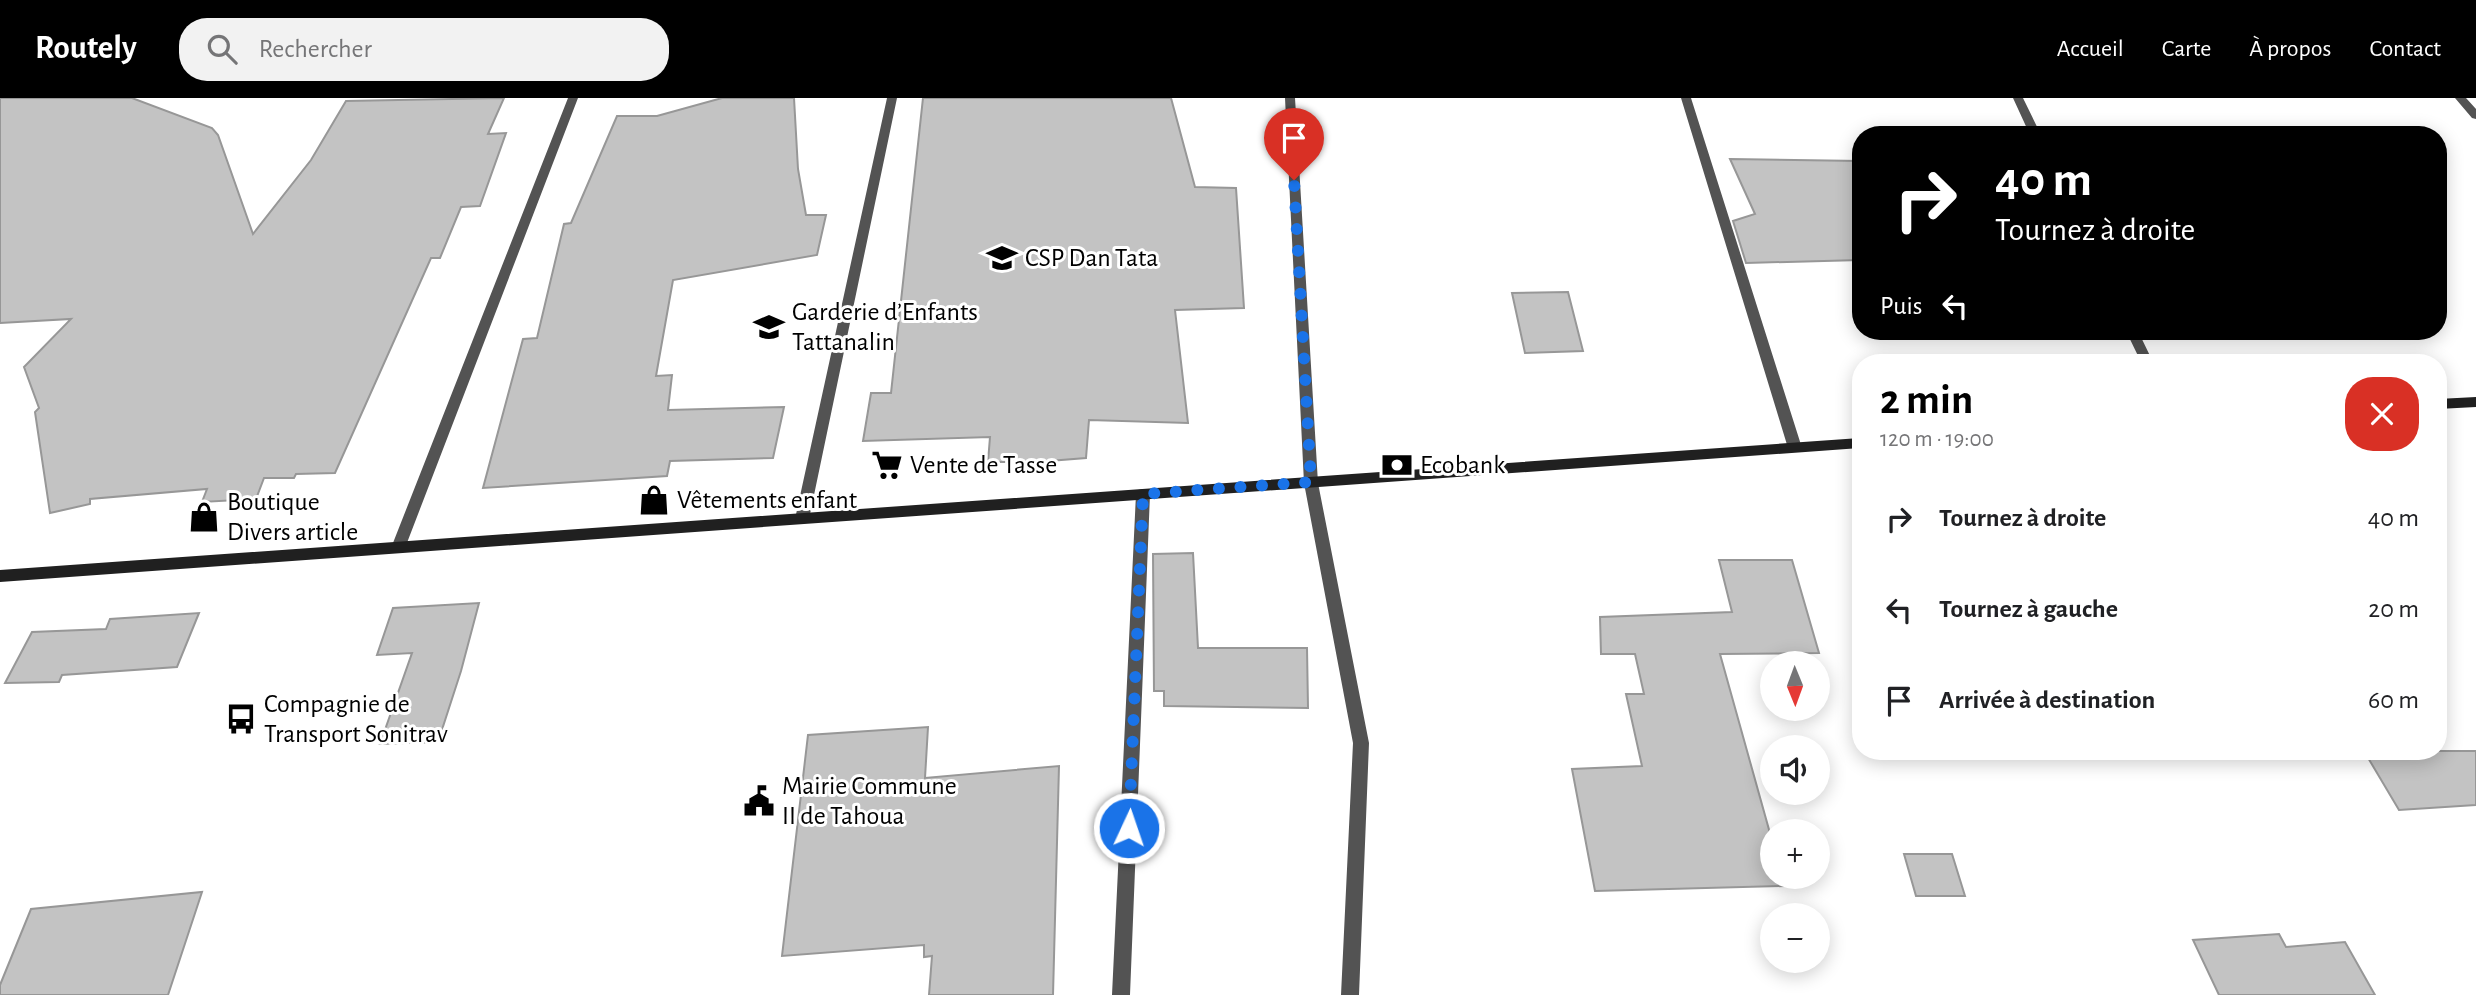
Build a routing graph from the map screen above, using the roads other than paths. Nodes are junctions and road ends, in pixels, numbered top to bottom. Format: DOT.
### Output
graph roads {
  1 [pos="573,98"];
  2 [pos="892,98"];
  3 [pos="1290,98"];
  4 [pos="1686,98"];
  5 [pos="2018,98"];
  6 [pos="2460,98"];
  7 [pos="2476,116"];
  8 [pos="2032,126"];
  9 [pos="2476,402"];
  10 [pos="2447,404"];
  11 [pos="1852,444"];
  12 [pos="1795,448"];
  13 [pos="1311,482"];
  14 [pos="1143,494"];
  15 [pos="802,519"];
  16 [pos="398,548"];
  17 [pos="0,576"];
  18 [pos="1121,995"];
  19 [pos="1350,995"];
  1 -- 16 [label="street"];
  2 -- 15 [label="street"];
  3 -- 13 [label="street"];
  4 -- 12 [label="street"];
  5 -- 8 [label="street"];
  6 -- 7 [label="street"];
  9 -- 10 [label="street"];
  11 -- 12 [label="street"];
  12 -- 13 [label="street"];
  13 -- 14 [label="street"];
  13 -- 19 [label="street"];
  14 -- 15 [label="street"];
  14 -- 18 [label="street"];
  15 -- 16 [label="street"];
  16 -- 17 [label="street"];
}
